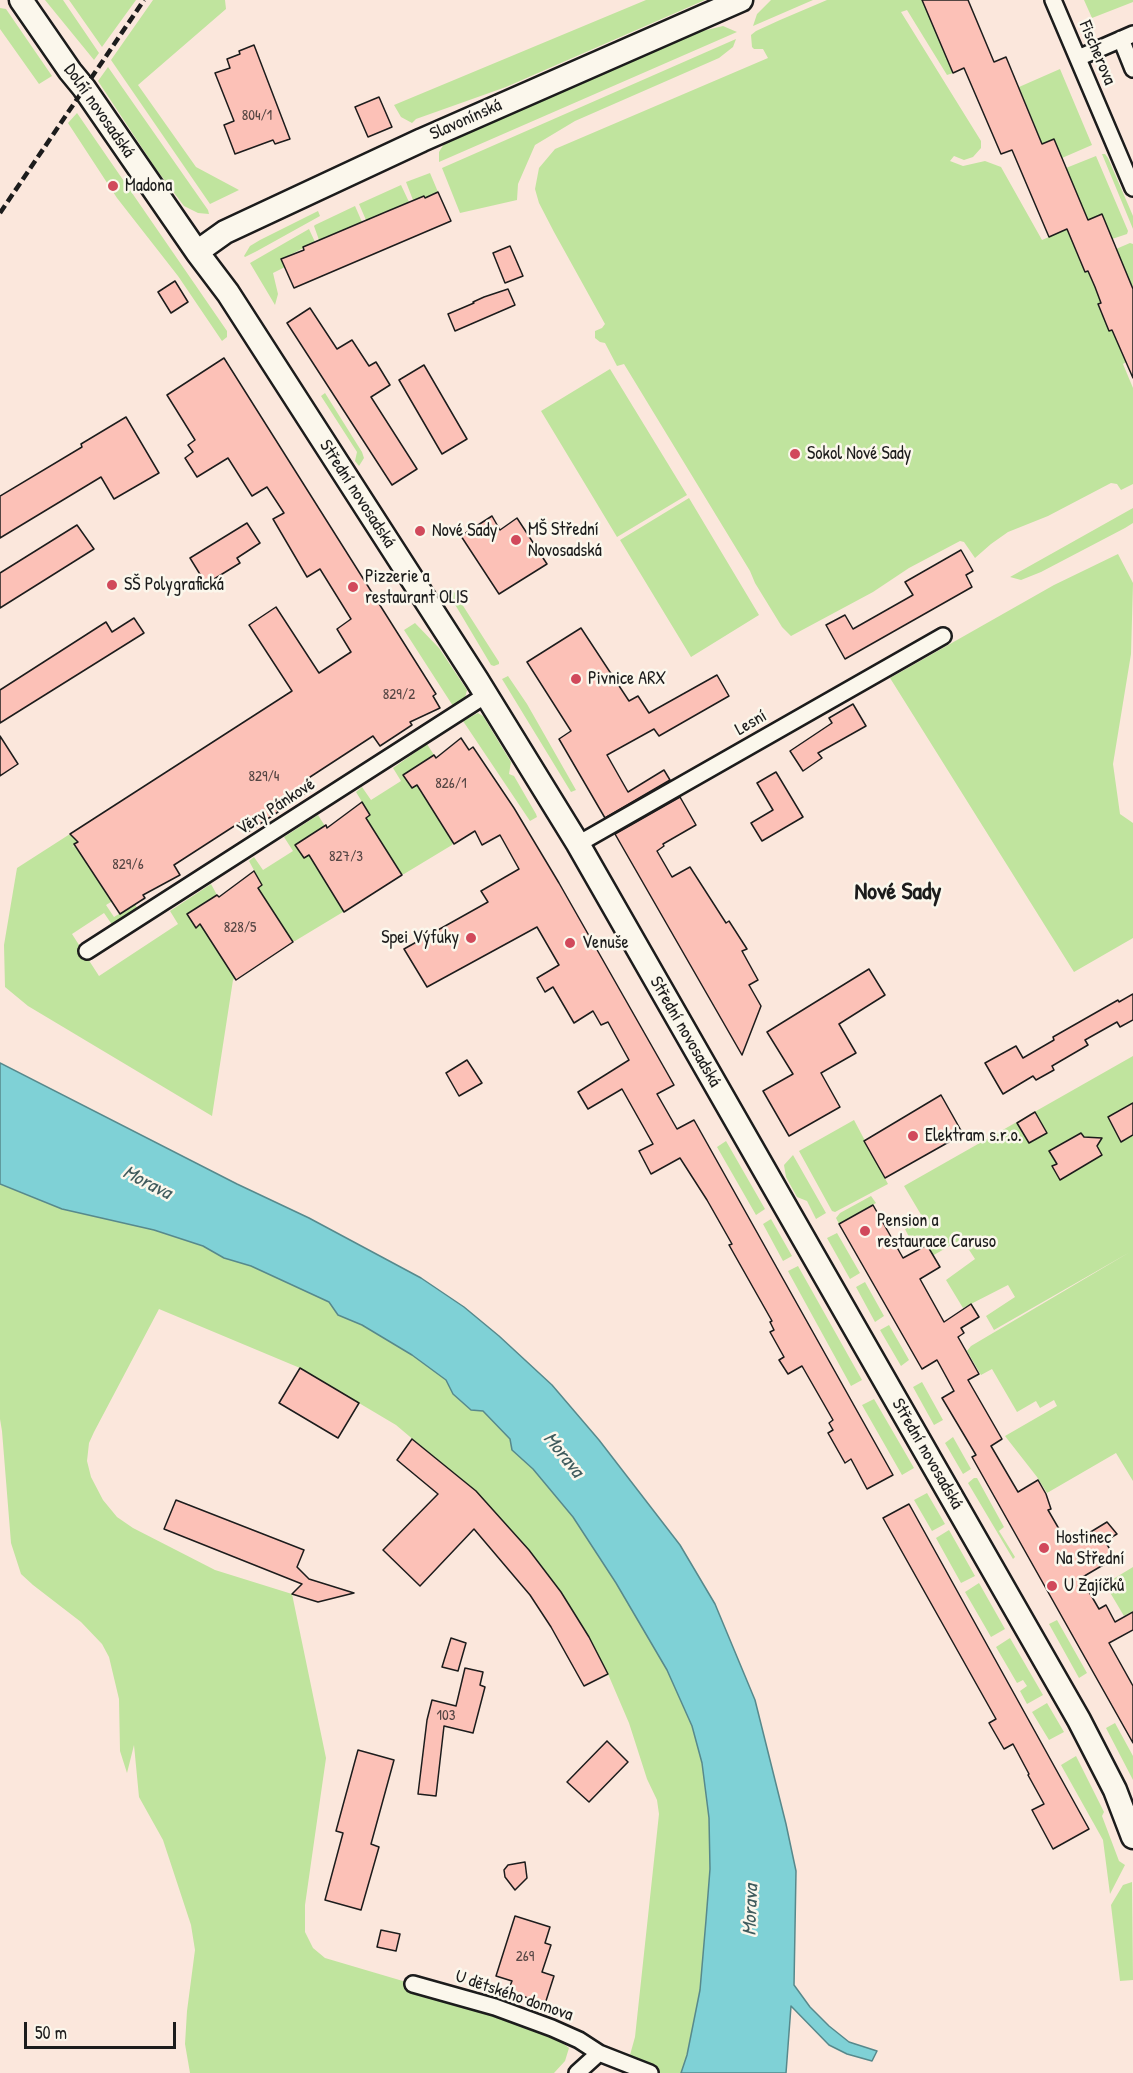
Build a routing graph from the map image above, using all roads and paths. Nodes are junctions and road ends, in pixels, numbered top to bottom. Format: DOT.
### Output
graph roads {
  1 [pos="21,0"];
  2 [pos="741,0"];
  3 [pos="1053,0"];
  4 [pos="1127,37"];
  5 [pos="1078,58"];
  6 [pos="1133,69"];
  7 [pos="1133,188"];
  8 [pos="196,252"];
  9 [pos="943,636"];
  10 [pos="486,695"];
  11 [pos="578,844"];
  12 [pos="87,951"];
  13 [pos="1133,1837"];
  14 [pos="413,1984"];
  15 [pos="599,2053"];
  16 [pos="577,2073"];
  17 [pos="650,2073"];
  1 -- 8 [label="main road, Dolní novosadská"];
  2 -- 8 [label="main road, Slavonínská"];
  3 -- 5 [label="street, Fischerova"];
  4 -- 5 [label="street"];
  4 -- 6 [label="street, Fischerova"];
  5 -- 7 [label="street, Fischerova"];
  8 -- 10 [label="main road, Střední novosadská"];
  9 -- 11 [label="street, Lesní"];
  10 -- 11 [label="main road, Střední novosadská"];
  10 -- 12 [label="street, Věry Pánkové"];
  11 -- 13 [label="main road, Střední novosadská"];
  14 -- 15 [label="street, U dětského domova"];
  15 -- 16 [label="street"];
  15 -- 17 [label="street, U dětského domova"];
}
